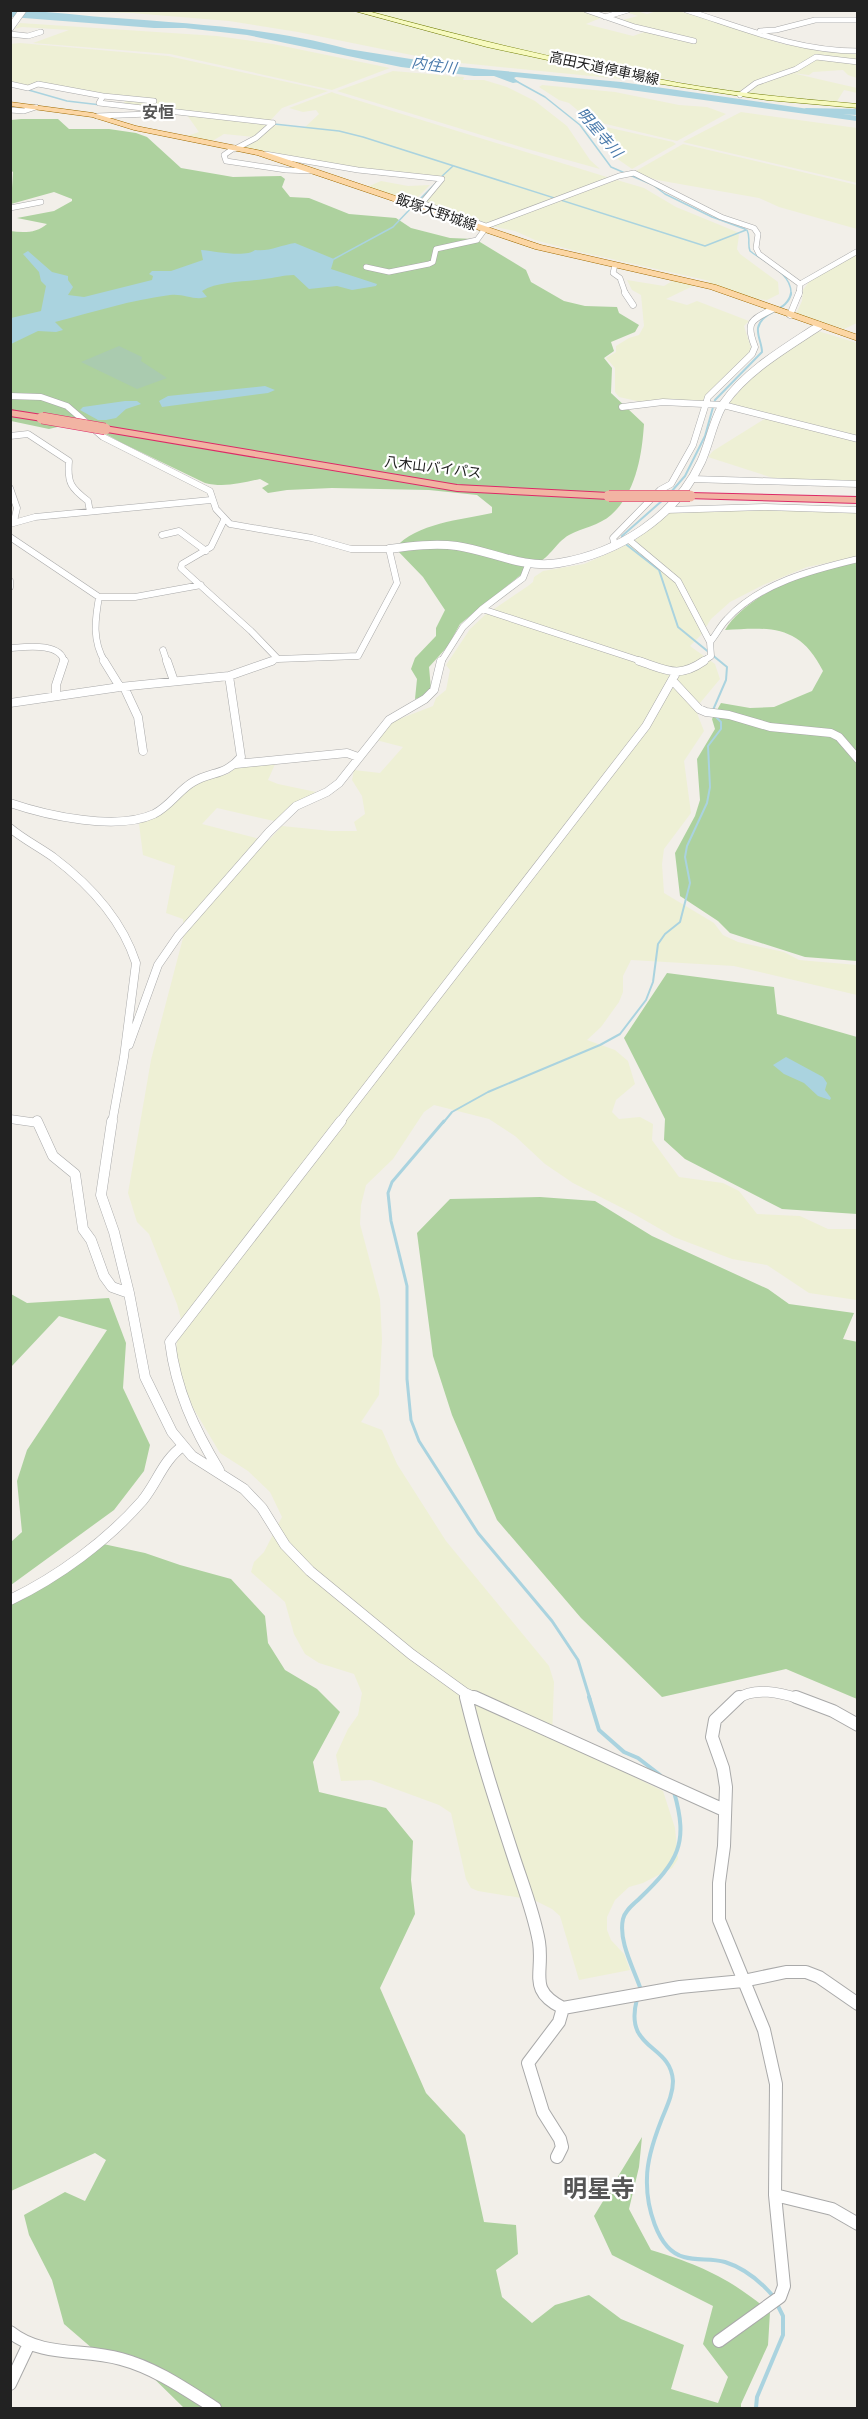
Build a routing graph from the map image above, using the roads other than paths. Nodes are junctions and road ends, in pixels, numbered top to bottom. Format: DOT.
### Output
graph roads {
  1 [pos="23,10"];
  2 [pos="354,10"];
  3 [pos="586,10"];
  4 [pos="628,10"];
  5 [pos="686,10"];
  6 [pos="605,17"];
  7 [pos="858,20"];
  8 [pos="10,28"];
  9 [pos="749,30"];
  10 [pos="41,32"];
  11 [pos="10,34"];
  12 [pos="694,41"];
  13 [pos="846,51"];
  14 [pos="858,51"];
  15 [pos="843,58"];
  16 [pos="858,62"];
  17 [pos="10,84"];
  18 [pos="740,95"];
  19 [pos="103,96"];
  20 [pos="154,100"];
  21 [pos="10,104"];
  22 [pos="98,105"];
  23 [pos="858,106"];
  24 [pos="36,107"];
  25 [pos="10,110"];
  26 [pos="164,112"];
  27 [pos="95,116"];
  28 [pos="234,149"];
  29 [pos="259,153"];
  30 [pos="312,171"];
  31 [pos="41,202"];
  32 [pos="10,208"];
  33 [pos="484,228"];
  34 [pos="858,251"];
  35 [pos="615,265"];
  36 [pos="366,267"];
  37 [pos="800,284"];
  38 [pos="633,305"];
  39 [pos="782,312"];
  40 [pos="819,326"];
  41 [pos="858,338"];
  42 [pos="10,396"];
  43 [pos="705,404"];
  44 [pos="723,405"];
  45 [pos="622,407"];
  46 [pos="10,413"];
  47 [pos="10,436"];
  48 [pos="858,439"];
  49 [pos="692,479"];
  50 [pos="858,484"];
  51 [pos="10,488"];
  52 [pos="211,500"];
  53 [pos="858,500"];
  54 [pos="666,510"];
  55 [pos="858,510"];
  56 [pos="90,512"];
  57 [pos="224,520"];
  58 [pos="12,522"];
  59 [pos="162,535"];
  60 [pos="10,537"];
  61 [pos="629,540"];
  62 [pos="615,546"];
  63 [pos="389,549"];
  64 [pos="206,551"];
  65 [pos="858,559"];
  66 [pos="528,565"];
  67 [pos="10,581"];
  68 [pos="201,585"];
  69 [pos="10,587"];
  70 [pos="99,597"];
  71 [pos="482,609"];
  72 [pos="710,642"];
  73 [pos="10,648"];
  74 [pos="163,650"];
  75 [pos="278,659"];
  76 [pos="230,676"];
  77 [pos="674,677"];
  78 [pos="174,681"];
  79 [pos="122,687"];
  80 [pos="56,695"];
  81 [pos="10,703"];
  82 [pos="143,751"];
  83 [pos="358,757"];
  84 [pos="858,759"];
  85 [pos="236,764"];
  86 [pos="10,803"];
  87 [pos="10,828"];
  88 [pos="124,1057"];
  89 [pos="10,1119"];
  90 [pos="129,1293"];
  91 [pos="183,1446"];
  92 [pos="221,1473"];
  93 [pos="10,1600"];
  94 [pos="465,1693"];
  95 [pos="858,1725"];
  96 [pos="724,1810"];
  97 [pos="743,1981"];
  98 [pos="858,2004"];
  99 [pos="563,2008"];
  100 [pos="557,2157"];
  101 [pos="774,2195"];
  102 [pos="858,2224"];
  103 [pos="10,2332"];
  104 [pos="719,2341"];
  105 [pos="28,2346"];
  106 [pos="10,2384"];
  107 [pos="215,2409"];
  1 -- 8 [label="street"];
  2 -- 18 [label="main road, 高田天道停車場線"];
  3 -- 6 [label="street"];
  4 -- 6 [label="street"];
  5 -- 9 [label="street"];
  6 -- 12 [label="street"];
  7 -- 9 [label="street"];
  9 -- 13 [label="street"];
  10 -- 11 [label="street"];
  13 -- 14 [label="street"];
  13 -- 15 [label="street"];
  15 -- 16 [label="street"];
  15 -- 18 [label="street"];
  17 -- 19 [label="street"];
  18 -- 23 [label="main road, 高田天道停車場線"];
  19 -- 20 [label="street"];
  19 -- 22 [label="street"];
  21 -- 24 [label="main road, 飯塚大野城線"];
  22 -- 26 [label="street"];
  22 -- 27 [label="street"];
  24 -- 25 [label="street"];
  24 -- 27 [label="main road, 飯塚大野城線"];
  26 -- 27 [label="street"];
  26 -- 28 [label="street"];
  27 -- 28 [label="main road, 飯塚大野城線"];
  28 -- 29 [label="main road, 飯塚大野城線"];
  28 -- 30 [label="street"];
  29 -- 30 [label="main road, 飯塚大野城線"];
  29 -- 33 [label="street"];
  30 -- 33 [label="main road, 飯塚大野城線"];
  31 -- 32 [label="street"];
  33 -- 35 [label="main road, 飯塚大野城線"];
  33 -- 36 [label="street"];
  33 -- 37 [label="street"];
  34 -- 37 [label="street"];
  35 -- 38 [label="street"];
  35 -- 39 [label="main road, 飯塚大野城線"];
  37 -- 39 [label="street"];
  39 -- 40 [label="main road, 飯塚大野城線"];
  39 -- 43 [label="street"];
  40 -- 41 [label="main road, 飯塚大野城線"];
  40 -- 44 [label="street"];
  42 -- 52 [label="street"];
  43 -- 44 [label="street"];
  43 -- 45 [label="street"];
  43 -- 62 [label="street"];
  44 -- 48 [label="street"];
  44 -- 49 [label="street"];
  46 -- 53 [label="highway, 八木山バイパス, bridge"];
  47 -- 56 [label="street"];
  49 -- 50 [label="street"];
  49 -- 54 [label="street"];
  51 -- 58 [label="street"];
  52 -- 56 [label="street"];
  52 -- 57 [label="street"];
  54 -- 55 [label="street"];
  54 -- 61 [label="street"];
  56 -- 58 [label="street"];
  57 -- 63 [label="street"];
  57 -- 64 [label="street"];
  59 -- 64 [label="street"];
  60 -- 70 [label="street"];
  61 -- 62 [label="street"];
  61 -- 72 [label="street"];
  62 -- 66 [label="street"];
  63 -- 66 [label="street"];
  63 -- 75 [label="street"];
  64 -- 68 [label="street"];
  65 -- 72 [label="street"];
  66 -- 71 [label="street"];
  67 -- 69 [label="street"];
  68 -- 70 [label="street"];
  68 -- 75 [label="street"];
  70 -- 79 [label="street"];
  71 -- 77 [label="street"];
  71 -- 83 [label="street"];
  72 -- 77 [label="street"];
  73 -- 80 [label="street"];
  74 -- 78 [label="street"];
  75 -- 76 [label="street"];
  76 -- 78 [label="street"];
  76 -- 85 [label="street"];
  77 -- 84 [label="street"];
  77 -- 92 [label="street"];
  78 -- 79 [label="street"];
  79 -- 80 [label="street"];
  79 -- 82 [label="street"];
  80 -- 81 [label="street"];
  83 -- 85 [label="street"];
  83 -- 88 [label="street"];
  85 -- 86 [label="street"];
  87 -- 88 [label="street"];
  88 -- 90 [label="street"];
  89 -- 90 [label="street"];
  90 -- 91 [label="street"];
  91 -- 92 [label="street"];
  91 -- 93 [label="street"];
  92 -- 94 [label="street"];
  94 -- 96 [label="street"];
  94 -- 99 [label="street"];
  95 -- 96 [label="street"];
  96 -- 97 [label="street"];
  97 -- 98 [label="street"];
  97 -- 99 [label="street"];
  97 -- 101 [label="street"];
  99 -- 100 [label="street"];
  101 -- 102 [label="street"];
  101 -- 104 [label="street"];
  103 -- 105 [label="street"];
  105 -- 106 [label="street"];
  105 -- 107 [label="street"];
}
